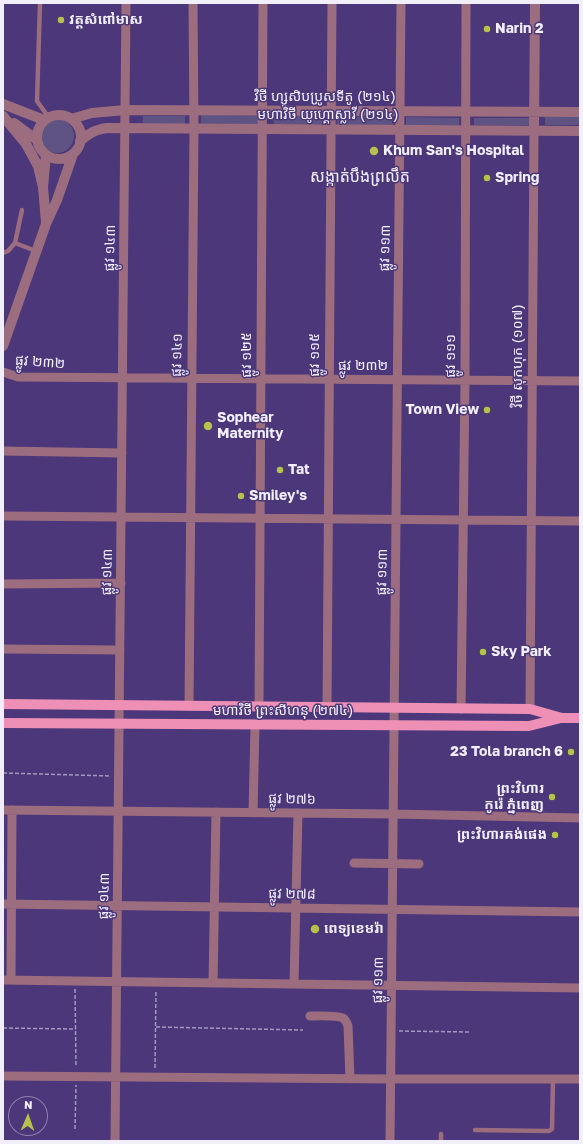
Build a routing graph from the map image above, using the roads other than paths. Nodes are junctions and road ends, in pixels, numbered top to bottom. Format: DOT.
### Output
graph roads {
  1 [pos="40,3"];
  2 [pos="126,3"];
  3 [pos="193,3"];
  4 [pos="264,3"];
  5 [pos="332,3"];
  6 [pos="401,3"];
  7 [pos="466,3"];
  8 [pos="535,3"];
  9 [pos="3,104"];
  10 [pos="125,110"];
  11 [pos="194,110"];
  12 [pos="263,111"];
  13 [pos="331,111"];
  14 [pos="399,111"];
  15 [pos="466,112"];
  16 [pos="534,112"];
  17 [pos="580,112"];
  18 [pos="3,115"];
  19 [pos="47,119"];
  20 [pos="71,119"];
  21 [pos="125,128"];
  22 [pos="194,129"];
  23 [pos="262,129"];
  24 [pos="330,130"];
  25 [pos="400,130"];
  26 [pos="466,130"];
  27 [pos="534,131"];
  28 [pos="580,131"];
  29 [pos="37,140"];
  30 [pos="80,141"];
  31 [pos="73,154"];
  32 [pos="46,155"];
  33 [pos="43,187"];
  34 [pos="22,210"];
  35 [pos="46,224"];
  36 [pos="15,243"];
  37 [pos="36,251"];
  38 [pos="3,253"];
  39 [pos="3,346"];
  40 [pos="3,372"];
  41 [pos="122,379"];
  42 [pos="191,379"];
  43 [pos="261,380"];
  44 [pos="329,380"];
  45 [pos="397,380"];
  46 [pos="465,380"];
  47 [pos="532,381"];
  48 [pos="580,381"];
  49 [pos="3,452"];
  50 [pos="122,453"];
  51 [pos="3,516"];
  52 [pos="121,516"];
  53 [pos="190,517"];
  54 [pos="260,518"];
  55 [pos="328,518"];
  56 [pos="396,519"];
  57 [pos="463,520"];
  58 [pos="531,521"];
  59 [pos="580,521"];
  60 [pos="121,583"];
  61 [pos="3,584"];
  62 [pos="3,649"];
  63 [pos="120,650"];
  64 [pos="3,704"];
  65 [pos="119,706"];
  66 [pos="189,706"];
  67 [pos="259,707"];
  68 [pos="327,708"];
  69 [pos="394,708"];
  70 [pos="460,709"];
  71 [pos="530,709"];
  72 [pos="562,718"];
  73 [pos="580,718"];
  74 [pos="3,723"];
  75 [pos="119,724"];
  76 [pos="255,725"];
  77 [pos="394,726"];
  78 [pos="8,810"];
  79 [pos="118,811"];
  80 [pos="216,812"];
  81 [pos="253,813"];
  82 [pos="298,814"];
  83 [pos="393,814"];
  84 [pos="580,818"];
  85 [pos="354,863"];
  86 [pos="393,864"];
  87 [pos="419,864"];
  88 [pos="7,904"];
  89 [pos="118,906"];
  90 [pos="214,907"];
  91 [pos="296,908"];
  92 [pos="392,909"];
  93 [pos="580,912"];
  94 [pos="7,980"];
  95 [pos="117,982"];
  96 [pos="213,983"];
  97 [pos="294,984"];
  98 [pos="392,985"];
  99 [pos="580,988"];
  100 [pos="310,1016"];
  101 [pos="3,1076"];
  102 [pos="116,1077"];
  103 [pos="350,1079"];
  104 [pos="391,1079"];
  105 [pos="553,1079"];
  106 [pos="580,1079"];
  107 [pos="475,1130"];
  108 [pos="441,1134"];
  109 [pos="116,1141"];
  110 [pos="390,1141"];
  111 [pos="441,1141"];
  1 -- 19 [label="lane"];
  2 -- 10 [label="street, ផ្លូវ ១៤៣"];
  3 -- 11 [label="street, ផ្លូវ ១៤១"];
  4 -- 12 [label="street, ផ្លូវ ១២៥"];
  5 -- 13 [label="street, ផ្លូវ ១១៥"];
  6 -- 14 [label="street, ផ្លូវ ១១៣"];
  7 -- 15 [label="street, ផ្លូវ ១១១"];
  8 -- 16 [label="street, វិថី សុកហុក (១០៧)"];
  9 -- 19 [label="street"];
  10 -- 11 [label="street, វិថី ហ្សូសិបប្រូសទីតូ (២១៤)"];
  10 -- 20 [label="street, វិថី ហ្សូសិបប្រូសទីតូ (២១៤)"];
  10 -- 21 [label="street, ផ្លូវ ១៤៣"];
  11 -- 12 [label="street, វិថី ហ្សូសិបប្រូសទីតូ (២១៤)"];
  11 -- 22 [label="street, ផ្លូវ ១៤១"];
  12 -- 13 [label="street, វិថី ហ្សូសិបប្រូសទីតូ (២១៤)"];
  12 -- 23 [label="street, ផ្លូវ ១២៥"];
  13 -- 14 [label="street, វិថី ហ្សូសិបប្រូសទីតូ (២១៤)"];
  13 -- 24 [label="street, ផ្លូវ ១១៥"];
  14 -- 15 [label="street, វិថី ហ្សូសិបប្រូសទីតូ (២១៤)"];
  14 -- 25 [label="street, ផ្លូវ ១១៣"];
  15 -- 16 [label="street, វិថី ហ្សូសិបប្រូសទីតូ (២១៤)"];
  15 -- 26 [label="street, ផ្លូវ ១១១"];
  16 -- 17 [label="street, វិថី ហ្សូសិបប្រូសទីតូ (២១៤)"];
  16 -- 27 [label="street, វិថី សុកហុក (១០៧)"];
  18 -- 29 [label="street"];
  18 -- 33 [label="street"];
  19 -- 20 [label="street"];
  19 -- 29 [label="street"];
  20 -- 30 [label="street"];
  21 -- 22 [label="street, មហាវិថី យូហ្គោស្លាវី (២១៤)"];
  21 -- 30 [label="street, មហាវិថី យូហ្គោស្លាវី (២១៤)"];
  21 -- 41 [label="street, ផ្លូវ ១៤៣"];
  22 -- 23 [label="street, មហាវិថី យូហ្គោស្លាវី (២១៤)"];
  22 -- 42 [label="street, ផ្លូវ ១៤១"];
  23 -- 24 [label="street, មហាវិថី យូហ្គោស្លាវី (២១៤)"];
  23 -- 43 [label="street, ផ្លូវ ១២៥"];
  24 -- 25 [label="street, មហាវិថី យូហ្គោស្លាវី (២១៤)"];
  24 -- 44 [label="street, ផ្លូវ ១១៥"];
  25 -- 26 [label="street, មហាវិថី យូហ្គោស្លាវី (២១៤)"];
  25 -- 45 [label="street, ផ្លូវ ១១៣"];
  26 -- 27 [label="street, មហាវិថី យូហ្គោស្លាវី (២១៤)"];
  26 -- 46 [label="street, ផ្លូវ ១១១"];
  27 -- 28 [label="street, មហាវិថី យូហ្គោស្លាវី (២១៤)"];
  27 -- 47 [label="street, វិថី សុកហុក (១០៧)"];
  29 -- 32 [label="street"];
  30 -- 31 [label="street"];
  31 -- 32 [label="street"];
  31 -- 35 [label="street"];
  32 -- 33 [label="street"];
  33 -- 35 [label="street"];
  34 -- 36 [label="lane"];
  35 -- 37 [label="street"];
  36 -- 37 [label="lane"];
  36 -- 38 [label="lane"];
  37 -- 39 [label="street"];
  40 -- 41 [label="street, ផ្លូវ ២៣២"];
  41 -- 42 [label="street, ផ្លូវ ២៣២"];
  41 -- 50 [label="street, ផ្លូវ ១៤៣"];
  42 -- 43 [label="street, ផ្លូវ ២៣២"];
  42 -- 53 [label="street, ផ្លូវ ១៤១"];
  43 -- 44 [label="street, ផ្លូវ ២៣២"];
  43 -- 54 [label="street, ផ្លូវ ១២៥"];
  44 -- 45 [label="street, ផ្លូវ ២៣២"];
  44 -- 55 [label="street, ផ្លូវ ១១៥"];
  45 -- 46 [label="street, ផ្លូវ ២៣២"];
  45 -- 56 [label="street, ផ្លូវ ១១៣"];
  46 -- 47 [label="street, ផ្លូវ ២៣២"];
  46 -- 57 [label="street, ផ្លូវ ១១១"];
  47 -- 48 [label="street, ផ្លូវ ២៣២"];
  47 -- 58 [label="street, វិថី សុកហុក (១០៧)"];
  49 -- 50 [label="street"];
  50 -- 52 [label="street, ផ្លូវ ១៤៣"];
  51 -- 52 [label="street"];
  52 -- 53 [label="street"];
  52 -- 60 [label="street, ផ្លូវ ១៤៣"];
  53 -- 54 [label="street"];
  53 -- 66 [label="street, ផ្លូវ ១៤១"];
  54 -- 55 [label="street"];
  54 -- 67 [label="street, ផ្លូវ ១២៥"];
  55 -- 56 [label="street"];
  55 -- 68 [label="street, ផ្លូវ ១១៥"];
  56 -- 57 [label="street"];
  56 -- 69 [label="street, ផ្លូវ ១១៣"];
  57 -- 58 [label="street"];
  57 -- 70 [label="street, ផ្លូវ ១១១"];
  58 -- 59 [label="street"];
  58 -- 71 [label="street, វិថី សុកហុក (១០៧)"];
  60 -- 61 [label="street"];
  60 -- 63 [label="street, ផ្លូវ ១៤៣"];
  62 -- 63 [label="street"];
  63 -- 65 [label="street, ផ្លូវ ១៤៣"];
  64 -- 65 [label="main road, មហាវិថី ព្រះសីហនុ (២៧៤)"];
  65 -- 66 [label="main road, មហាវិថី ព្រះសីហនុ (២៧៤)"];
  65 -- 75 [label="street, ផ្លូវ ១៤៣"];
  66 -- 67 [label="main road, មហាវិថី ព្រះសីហនុ (២៧៤)"];
  67 -- 68 [label="main road, មហាវិថី ព្រះសីហនុ (២៧៤)"];
  68 -- 69 [label="main road, មហាវិថី ព្រះសីហនុ (២៧៤)"];
  69 -- 70 [label="main road, មហាវិថី ព្រះសីហនុ (២៧៤)"];
  69 -- 77 [label="street, ផ្លូវ ១១៣"];
  70 -- 71 [label="main road, មហាវិថី ព្រះសីហនុ (២៧៤)"];
  71 -- 72 [label="main road, មហាវិថី ព្រះសីហនុ (២៧៤)"];
  72 -- 73 [label="main road, មហាវិថី ព្រះសីហនុ (២៧៤)"];
  72 -- 77 [label="main road, មហាវិថី ព្រះសីហនុ (២៧៤)"];
  74 -- 75 [label="main road, មហាវិថី ព្រះសីហនុ (២៧៤)"];
  75 -- 76 [label="main road, មហាវិថី ព្រះសីហនុ (២៧៤)"];
  75 -- 79 [label="street, ផ្លូវ ១៤៣"];
  76 -- 77 [label="main road, មហាវិថី ព្រះសីហនុ (២៧៤)"];
  76 -- 81 [label="street"];
  77 -- 83 [label="street, ផ្លូវ ១១៣"];
  78 -- 79 [label="street, ផ្លូវ ២៧៦"];
  78 -- 88 [label="street"];
  79 -- 80 [label="street, ផ្លូវ ២៧៦"];
  79 -- 89 [label="street, ផ្លូវ ១៤៣"];
  80 -- 81 [label="street, ផ្លូវ ២៧៦"];
  80 -- 90 [label="street"];
  81 -- 82 [label="street, ផ្លូវ ២៧៦"];
  82 -- 83 [label="street, ផ្លូវ ២៧៦"];
  82 -- 91 [label="street"];
  83 -- 84 [label="street, ផ្លូវ ២៧៦"];
  83 -- 86 [label="street, ផ្លូវ ១១៣"];
  85 -- 86 [label="street"];
  86 -- 87 [label="street"];
  86 -- 92 [label="street, ផ្លូវ ១១៣"];
  88 -- 89 [label="street, ផ្លូវ ២៧៨"];
  88 -- 94 [label="street"];
  89 -- 90 [label="street, ផ្លូវ ២៧៨"];
  89 -- 95 [label="street, ផ្លូវ ១៤៣"];
  90 -- 91 [label="street, ផ្លូវ ២៧៨"];
  90 -- 96 [label="street"];
  91 -- 92 [label="street, ផ្លូវ ២៧៨"];
  91 -- 97 [label="street"];
  92 -- 93 [label="street, ផ្លូវ ២៧៨"];
  92 -- 98 [label="street, ផ្លូវ ១១៣"];
  94 -- 95 [label="street"];
  95 -- 96 [label="street"];
  95 -- 102 [label="street, ផ្លូវ ១៤៣"];
  96 -- 97 [label="street"];
  97 -- 98 [label="street"];
  98 -- 99 [label="street"];
  98 -- 104 [label="street, ផ្លូវ ១១៣"];
  100 -- 103 [label="street"];
  101 -- 102 [label="street"];
  102 -- 103 [label="street"];
  102 -- 109 [label="street, ផ្លូវ ១៤៣"];
  103 -- 104 [label="street"];
  104 -- 105 [label="street"];
  104 -- 110 [label="street, ផ្លូវ ១១៣"];
  105 -- 106 [label="street"];
  105 -- 107 [label="lane"];
  108 -- 111 [label="lane"];
}
